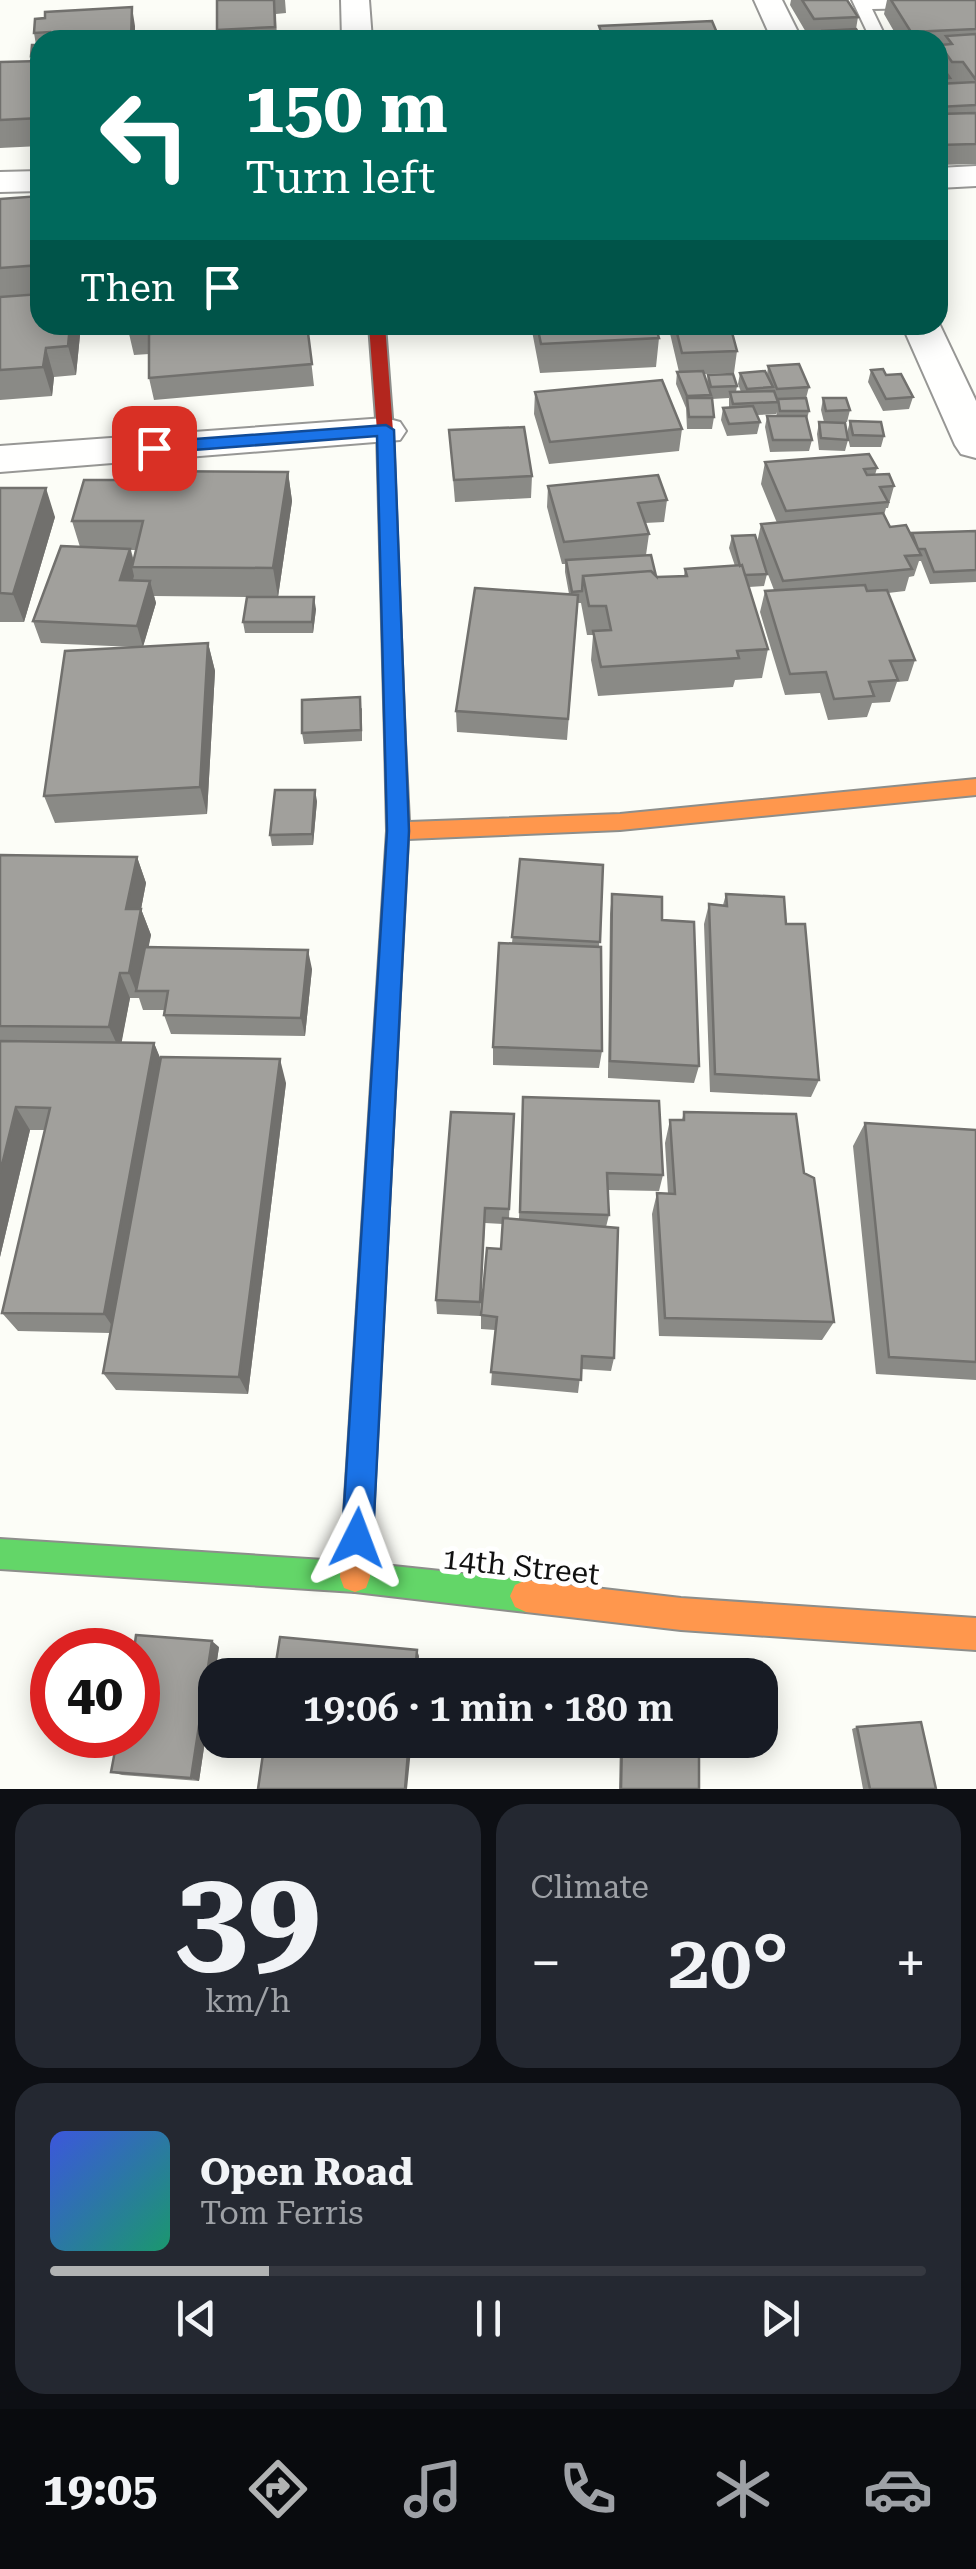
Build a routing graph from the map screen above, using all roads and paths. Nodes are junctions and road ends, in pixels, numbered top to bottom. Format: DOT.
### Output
graph roads {
  1 [pos="355,0"];
  2 [pos="768,0"];
  3 [pos="937,2"];
  4 [pos="861,3"];
  5 [pos="356,30"];
  6 [pos="782,30"];
  7 [pos="874,30"];
  8 [pos="976,176"];
  9 [pos="948,177"];
  10 [pos="30,180"];
  11 [pos="0,182"];
  12 [pos="378,335"];
  13 [pos="928,335"];
  14 [pos="964,392"];
  15 [pos="386,430"];
  16 [pos="976,446"];
  17 [pos="0,459"];
  18 [pos="976,788"];
  19 [pos="398,831"];
  20 [pos="0,1554"];
  21 [pos="355,1577"];
  22 [pos="976,1634"];
  1 -- 5 [label="street"];
  2 -- 6 [label="street"];
  3 -- 4 [label="lane"];
  4 -- 7 [label="lane"];
  8 -- 9 [label="street"];
  10 -- 11 [label="street"];
  12 -- 15 [label="street"];
  13 -- 14 [label="street"];
  14 -- 16 [label="street"];
  15 -- 17 [label="street"];
  15 -- 19 [label="street"];
  18 -- 19 [label="street"];
  19 -- 21 [label="street"];
  20 -- 21 [label="street, 14th Street"];
  21 -- 22 [label="street, 14th Street"];
}
